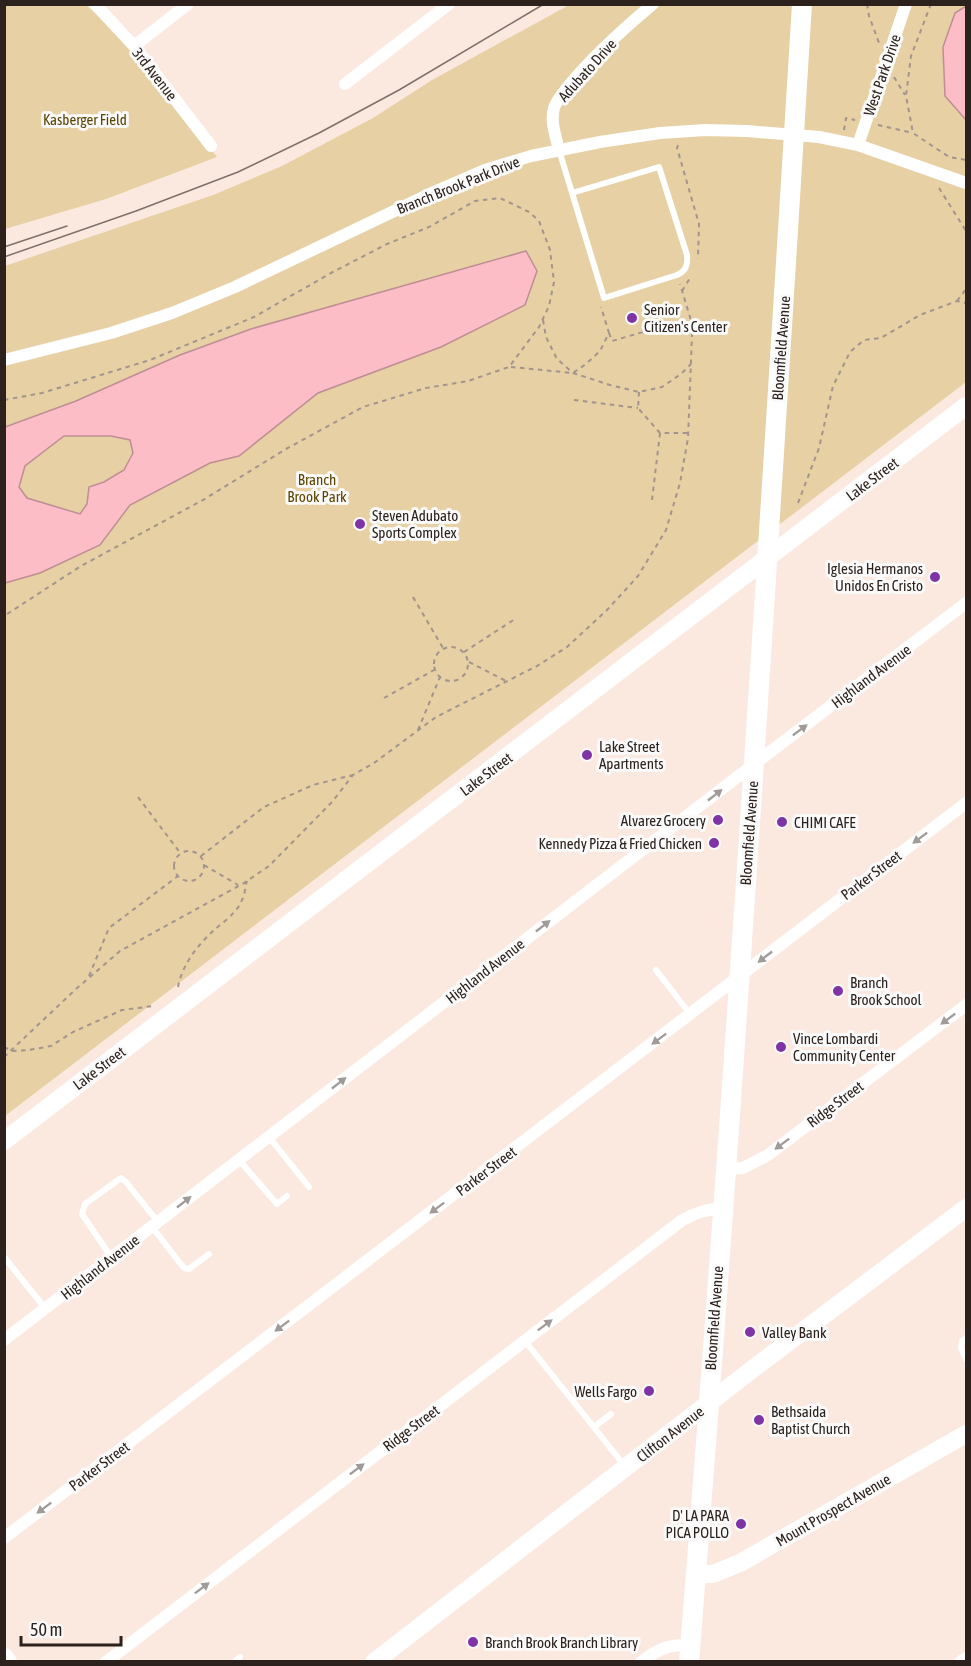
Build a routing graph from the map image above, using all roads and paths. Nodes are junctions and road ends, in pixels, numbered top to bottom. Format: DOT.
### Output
graph roads {
  1 [pos="95,4"];
  2 [pos="188,4"];
  3 [pos="653,4"];
  4 [pos="802,4"];
  5 [pos="867,4"];
  6 [pos="906,4"];
  7 [pos="931,4"];
  8 [pos="442,6"];
  9 [pos="879,45"];
  10 [pos="134,46"];
  11 [pos="892,75"];
  12 [pos="345,84"];
  13 [pos="906,96"];
  14 [pos="682,131"];
  15 [pos="858,145"];
  16 [pos="211,146"];
  17 [pos="559,150"];
  18 [pos="966,160"];
  19 [pos="966,183"];
  20 [pos="938,188"];
  21 [pos="572,193"];
  22 [pos="966,231"];
  23 [pos="696,267"];
  24 [pos="677,275"];
  25 [pos="692,275"];
  26 [pos="966,289"];
  27 [pos="682,291"];
  28 [pos="957,301"];
  29 [pos="966,303"];
  30 [pos="601,307"];
  31 [pos="543,318"];
  32 [pos="657,328"];
  33 [pos="609,333"];
  34 [pos="4,360"];
  35 [pos="691,364"];
  36 [pos="509,367"];
  37 [pos="573,373"];
  38 [pos="639,392"];
  39 [pos="4,400"];
  40 [pos="574,400"];
  41 [pos="966,406"];
  42 [pos="638,408"];
  43 [pos="660,433"];
  44 [pos="688,433"];
  45 [pos="652,500"];
  46 [pos="798,503"];
  47 [pos="768,558"];
  48 [pos="413,597"];
  49 [pos="966,603"];
  50 [pos="4,616"];
  51 [pos="515,620"];
  52 [pos="443,648"];
  53 [pos="464,652"];
  54 [pos="469,662"];
  55 [pos="435,669"];
  56 [pos="440,677"];
  57 [pos="507,681"];
  58 [pos="384,698"];
  59 [pos="418,731"];
  60 [pos="753,765"];
  61 [pos="353,775"];
  62 [pos="138,797"];
  63 [pos="966,803"];
  64 [pos="181,854"];
  65 [pos="201,856"];
  66 [pos="204,865"];
  67 [pos="178,876"];
  68 [pos="247,881"];
  69 [pos="238,886"];
  70 [pos="656,970"];
  71 [pos="88,978"];
  72 [pos="739,978"];
  73 [pos="178,988"];
  74 [pos="966,1005"];
  75 [pos="154,1006"];
  76 [pos="690,1015"];
  77 [pos="4,1047"];
  78 [pos="12,1051"];
  79 [pos="4,1057"];
  80 [pos="269,1137"];
  81 [pos="4,1140"];
  82 [pos="239,1160"];
  83 [pos="726,1169"];
  84 [pos="309,1187"];
  85 [pos="288,1196"];
  86 [pos="966,1208"];
  87 [pos="723,1209"];
  88 [pos="155,1224"];
  89 [pos="209,1254"];
  90 [pos="4,1257"];
  91 [pos="112,1258"];
  92 [pos="45,1308"];
  93 [pos="966,1338"];
  94 [pos="4,1340"];
  95 [pos="525,1341"];
  96 [pos="966,1359"];
  97 [pos="708,1405"];
  98 [pos="611,1414"];
  99 [pos="594,1427"];
  100 [pos="966,1434"];
  101 [pos="626,1468"];
  102 [pos="4,1538"];
  103 [pos="696,1574"];
  104 [pos="689,1653"];
  105 [pos="966,1658"];
  106 [pos="106,1662"];
  107 [pos="374,1662"];
  108 [pos="641,1662"];
  109 [pos="960,1662"];
  1 -- 10 [label="street, 3rd Avenue"];
  2 -- 10 [label="street"];
  3 -- 17 [label="street, Adubato Drive"];
  4 -- 47 [label="main road, Bloomfield Avenue"];
  5 -- 9 [label="path"];
  6 -- 15 [label="street, West Park Drive"];
  7 -- 13 [label="path"];
  8 -- 12 [label="street"];
  10 -- 16 [label="street, 3rd Avenue"];
  11 -- 13 [label="path"];
  13 -- 18 [label="path"];
  14 -- 15 [label="street, Branch Brook Park Drive"];
  14 -- 17 [label="street, Branch Brook Park Drive"];
  14 -- 23 [label="path"];
  15 -- 19 [label="street, Branch Brook Park Drive"];
  17 -- 21 [label="lane"];
  17 -- 34 [label="street, Branch Brook Park Drive"];
  20 -- 22 [label="path"];
  21 -- 24 [label="lane"];
  21 -- 24 [label="lane"];
  24 -- 27 [label="path"];
  25 -- 27 [label="path"];
  26 -- 28 [label="path"];
  27 -- 35 [label="path"];
  28 -- 29 [label="path"];
  28 -- 46 [label="path"];
  30 -- 33 [label="path"];
  31 -- 36 [label="path"];
  31 -- 37 [label="path"];
  31 -- 39 [label="path"];
  32 -- 33 [label="path"];
  33 -- 37 [label="path"];
  35 -- 38 [label="path"];
  35 -- 44 [label="path"];
  36 -- 37 [label="path"];
  36 -- 50 [label="path"];
  37 -- 38 [label="path"];
  38 -- 42 [label="path"];
  40 -- 42 [label="path"];
  41 -- 47 [label="street, Lake Street"];
  42 -- 43 [label="path"];
  43 -- 44 [label="path"];
  43 -- 45 [label="path"];
  44 -- 57 [label="path"];
  47 -- 60 [label="main road, Bloomfield Avenue"];
  47 -- 81 [label="street, Lake Street"];
  48 -- 52 [label="path"];
  60 -- 49 [label="street, Highland Avenue, one-way"];
  51 -- 53 [label="path"];
  52 -- 53 [label="path"];
  52 -- 55 [label="path"];
  53 -- 54 [label="path"];
  54 -- 56 [label="path"];
  54 -- 57 [label="path"];
  55 -- 56 [label="path"];
  55 -- 58 [label="path"];
  56 -- 59 [label="path"];
  57 -- 59 [label="path"];
  59 -- 61 [label="path"];
  60 -- 72 [label="main road, Bloomfield Avenue"];
  80 -- 60 [label="street, Highland Avenue, one-way"];
  61 -- 65 [label="path"];
  61 -- 68 [label="path"];
  62 -- 64 [label="path"];
  63 -- 72 [label="street, Parker Street, one-way"];
  64 -- 65 [label="path"];
  64 -- 67 [label="path"];
  65 -- 66 [label="path"];
  66 -- 67 [label="path"];
  66 -- 69 [label="path"];
  67 -- 71 [label="path"];
  68 -- 69 [label="path"];
  68 -- 73 [label="path"];
  69 -- 71 [label="path"];
  70 -- 76 [label="lane"];
  71 -- 78 [label="path"];
  72 -- 76 [label="street, Parker Street"];
  72 -- 83 [label="main road, Bloomfield Avenue"];
  74 -- 83 [label="street, Ridge Street, one-way"];
  75 -- 78 [label="path"];
  76 -- 102 [label="street, Parker Street, one-way"];
  77 -- 78 [label="path"];
  78 -- 79 [label="path"];
  80 -- 82 [label="street, Highland Avenue"];
  80 -- 84 [label="lane"];
  82 -- 85 [label="lane"];
  88 -- 82 [label="street, Highland Avenue, one-way"];
  83 -- 87 [label="main road, Bloomfield Avenue"];
  86 -- 97 [label="street, Clifton Avenue"];
  95 -- 87 [label="street, Ridge Street, one-way"];
  87 -- 97 [label="main road, Bloomfield Avenue"];
  88 -- 89 [label="lane"];
  88 -- 91 [label="street, Highland Avenue"];
  88 -- 91 [label="lane"];
  90 -- 92 [label="lane"];
  91 -- 92 [label="street, Highland Avenue"];
  92 -- 94 [label="street, Highland Avenue"];
  93 -- 96 [label="lane"];
  95 -- 99 [label="lane"];
  106 -- 95 [label="street, Ridge Street, one-way"];
  97 -- 101 [label="street, Clifton Avenue"];
  97 -- 103 [label="main road, Bloomfield Avenue"];
  98 -- 99 [label="lane"];
  99 -- 101 [label="lane"];
  100 -- 103 [label="street, Mount Prospect Avenue"];
  101 -- 107 [label="street, Clifton Avenue"];
  103 -- 104 [label="main road, Bloomfield Avenue"];
  104 -- 108 [label="street"];
  105 -- 109 [label="street"];
}
